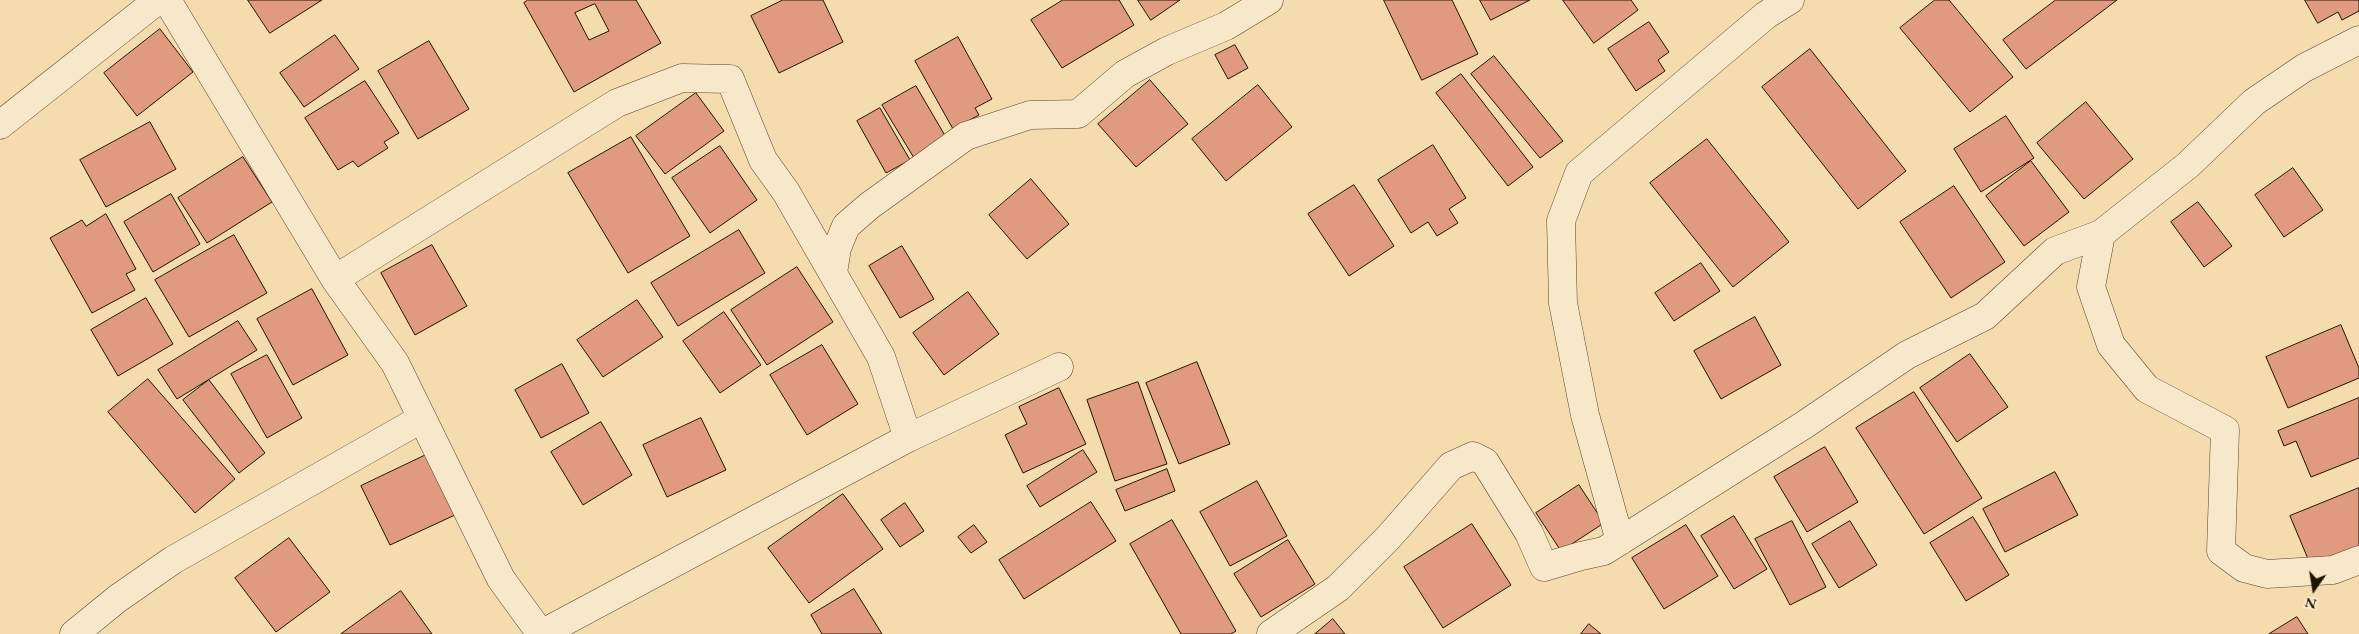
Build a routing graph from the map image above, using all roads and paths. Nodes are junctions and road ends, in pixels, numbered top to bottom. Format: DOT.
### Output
graph roads {
  1 [pos="158,0"];
  2 [pos="167,0"];
  3 [pos="1269,0"];
  4 [pos="1790,0"];
  5 [pos="2359,40"];
  6 [pos="0,124"];
  7 [pos="2101,234"];
  8 [pos="834,273"];
  9 [pos="335,279"];
  10 [pos="1059,367"];
  11 [pos="421,418"];
  12 [pos="908,438"];
  13 [pos="1620,541"];
  14 [pos="2359,560"];
  15 [pos="74,634"];
  16 [pos="541,634"];
  17 [pos="1271,634"];
  1 -- 6 [label="street"];
  2 -- 9 [label="street"];
  3 -- 8 [label="street"];
  4 -- 13 [label="street"];
  5 -- 7 [label="street"];
  7 -- 13 [label="street"];
  7 -- 14 [label="street"];
  8 -- 9 [label="street"];
  8 -- 12 [label="street"];
  9 -- 11 [label="street"];
  10 -- 12 [label="street"];
  11 -- 15 [label="street"];
  11 -- 16 [label="street"];
  12 -- 16 [label="street"];
  13 -- 17 [label="street"];
}
